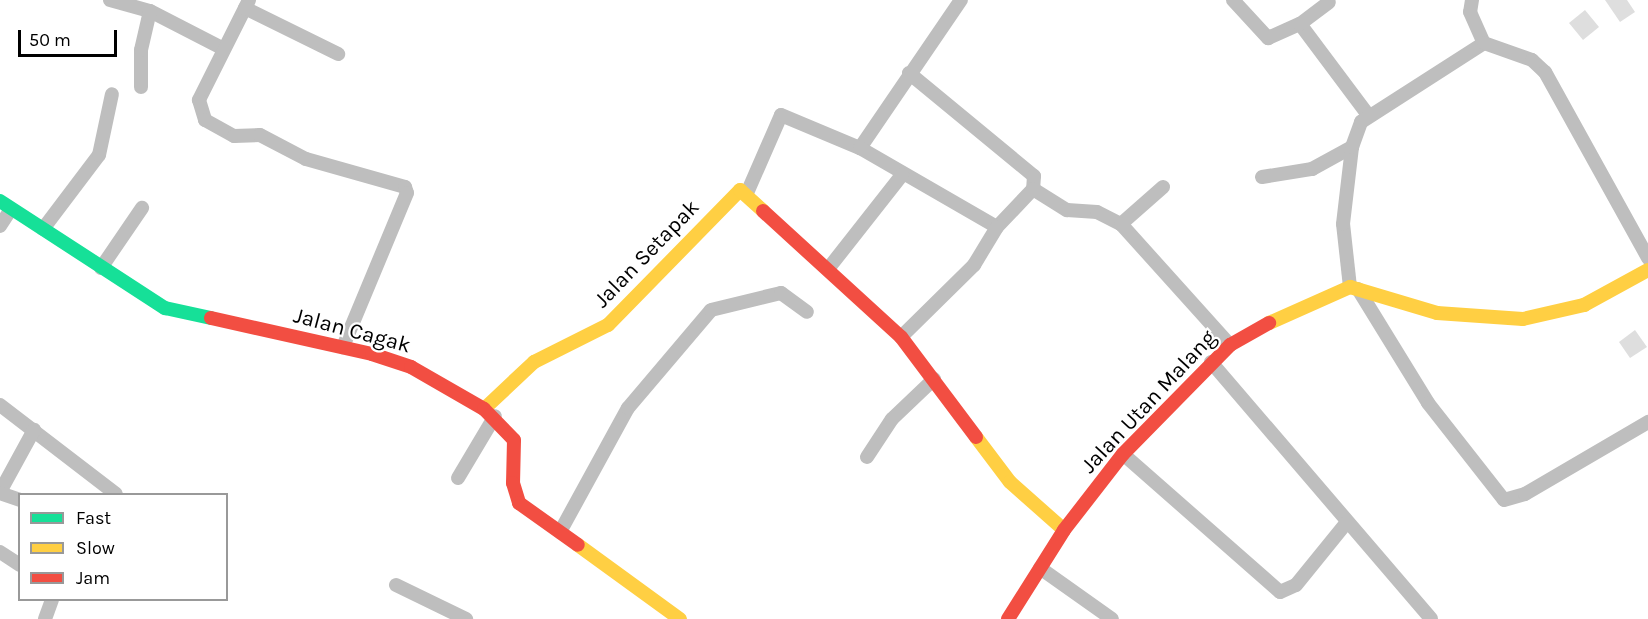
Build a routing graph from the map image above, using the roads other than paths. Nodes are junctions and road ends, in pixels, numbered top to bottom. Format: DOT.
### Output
graph roads {
  1 [pos="110,0"];
  2 [pos="961,0"];
  3 [pos="1233,0"];
  4 [pos="1472,0"];
  5 [pos="1329,2"];
  6 [pos="247,4"];
  7 [pos="150,11"];
  8 [pos="1300,24"];
  9 [pos="1484,43"];
  10 [pos="224,49"];
  11 [pos="338,54"];
  12 [pos="909,73"];
  13 [pos="141,87"];
  14 [pos="112,94"];
  15 [pos="1368,115"];
  16 [pos="1352,147"];
  17 [pos="860,148"];
  18 [pos="902,175"];
  19 [pos="1262,177"];
  20 [pos="1163,187"];
  21 [pos="1033,189"];
  22 [pos="747,193"];
  23 [pos="6,205"];
  24 [pos="142,208"];
  25 [pos="1121,224"];
  26 [pos="0,226"];
  27 [pos="997,227"];
  28 [pos="43,229"];
  29 [pos="1648,258"];
  30 [pos="101,268"];
  31 [pos="828,268"];
  32 [pos="1648,270"];
  33 [pos="1354,288"];
  34 [pos="807,312"];
  35 [pos="901,337"];
  36 [pos="1230,345"];
  37 [pos="343,347"];
  38 [pos="1211,362"];
  39 [pos="934,379"];
  40 [pos="0,405"];
  41 [pos="489,412"];
  42 [pos="1648,422"];
  43 [pos="34,430"];
  44 [pos="1123,454"];
  45 [pos="867,457"];
  46 [pos="458,478"];
  47 [pos="0,492"];
  48 [pos="113,493"];
  49 [pos="18,499"];
  50 [pos="1347,522"];
  51 [pos="1064,530"];
  52 [pos="560,532"];
  53 [pos="0,552"];
  54 [pos="18,564"];
  55 [pos="1040,568"];
  56 [pos="396,585"];
  57 [pos="52,601"];
  58 [pos="45,619"];
  59 [pos="466,619"];
  60 [pos="680,619"];
  61 [pos="1008,619"];
  62 [pos="1112,619"];
  63 [pos="1431,619"];
  1 -- 7 [label="street"];
  2 -- 12 [label="street"];
  3 -- 8 [label="street"];
  4 -- 9 [label="street"];
  5 -- 8 [label="street"];
  6 -- 10 [label="street"];
  6 -- 11 [label="street"];
  7 -- 10 [label="street"];
  7 -- 13 [label="street"];
  8 -- 15 [label="street"];
  9 -- 15 [label="street"];
  9 -- 29 [label="street"];
  10 -- 37 [label="street"];
  12 -- 17 [label="street"];
  12 -- 21 [label="street"];
  14 -- 28 [label="street"];
  15 -- 16 [label="street"];
  16 -- 19 [label="street"];
  16 -- 33 [label="street"];
  17 -- 18 [label="street"];
  17 -- 22 [label="street"];
  18 -- 27 [label="street"];
  18 -- 31 [label="street"];
  20 -- 25 [label="street"];
  21 -- 25 [label="street"];
  21 -- 27 [label="street"];
  22 -- 31 [label="street"];
  22 -- 41 [label="street, Jalan Setapak"];
  23 -- 26 [label="street"];
  23 -- 28 [label="street, Jalan Cagak"];
  24 -- 30 [label="street"];
  25 -- 36 [label="street"];
  27 -- 35 [label="street"];
  28 -- 30 [label="street, Jalan Cagak"];
  30 -- 37 [label="street, Jalan Cagak"];
  31 -- 35 [label="street"];
  32 -- 33 [label="street"];
  33 -- 36 [label="street, Jalan Utan Malang"];
  33 -- 42 [label="street"];
  34 -- 52 [label="street"];
  35 -- 39 [label="street"];
  36 -- 38 [label="street, Jalan Utan Malang"];
  37 -- 41 [label="street, Jalan Cagak"];
  38 -- 44 [label="street, Jalan Utan Malang"];
  38 -- 50 [label="street"];
  39 -- 45 [label="street"];
  39 -- 51 [label="street"];
  40 -- 43 [label="street"];
  41 -- 46 [label="street"];
  41 -- 52 [label="street, Jalan Cagak"];
  43 -- 47 [label="street"];
  43 -- 48 [label="street"];
  44 -- 50 [label="street"];
  44 -- 51 [label="street, Jalan Utan Malang"];
  47 -- 49 [label="street"];
  50 -- 63 [label="street"];
  51 -- 55 [label="street, Jalan Utan Malang"];
  52 -- 60 [label="street, Jalan Cagak"];
  53 -- 54 [label="street"];
  55 -- 61 [label="street, Jalan Utan Malang"];
  55 -- 62 [label="street"];
  56 -- 59 [label="street"];
  57 -- 58 [label="street"];
}
